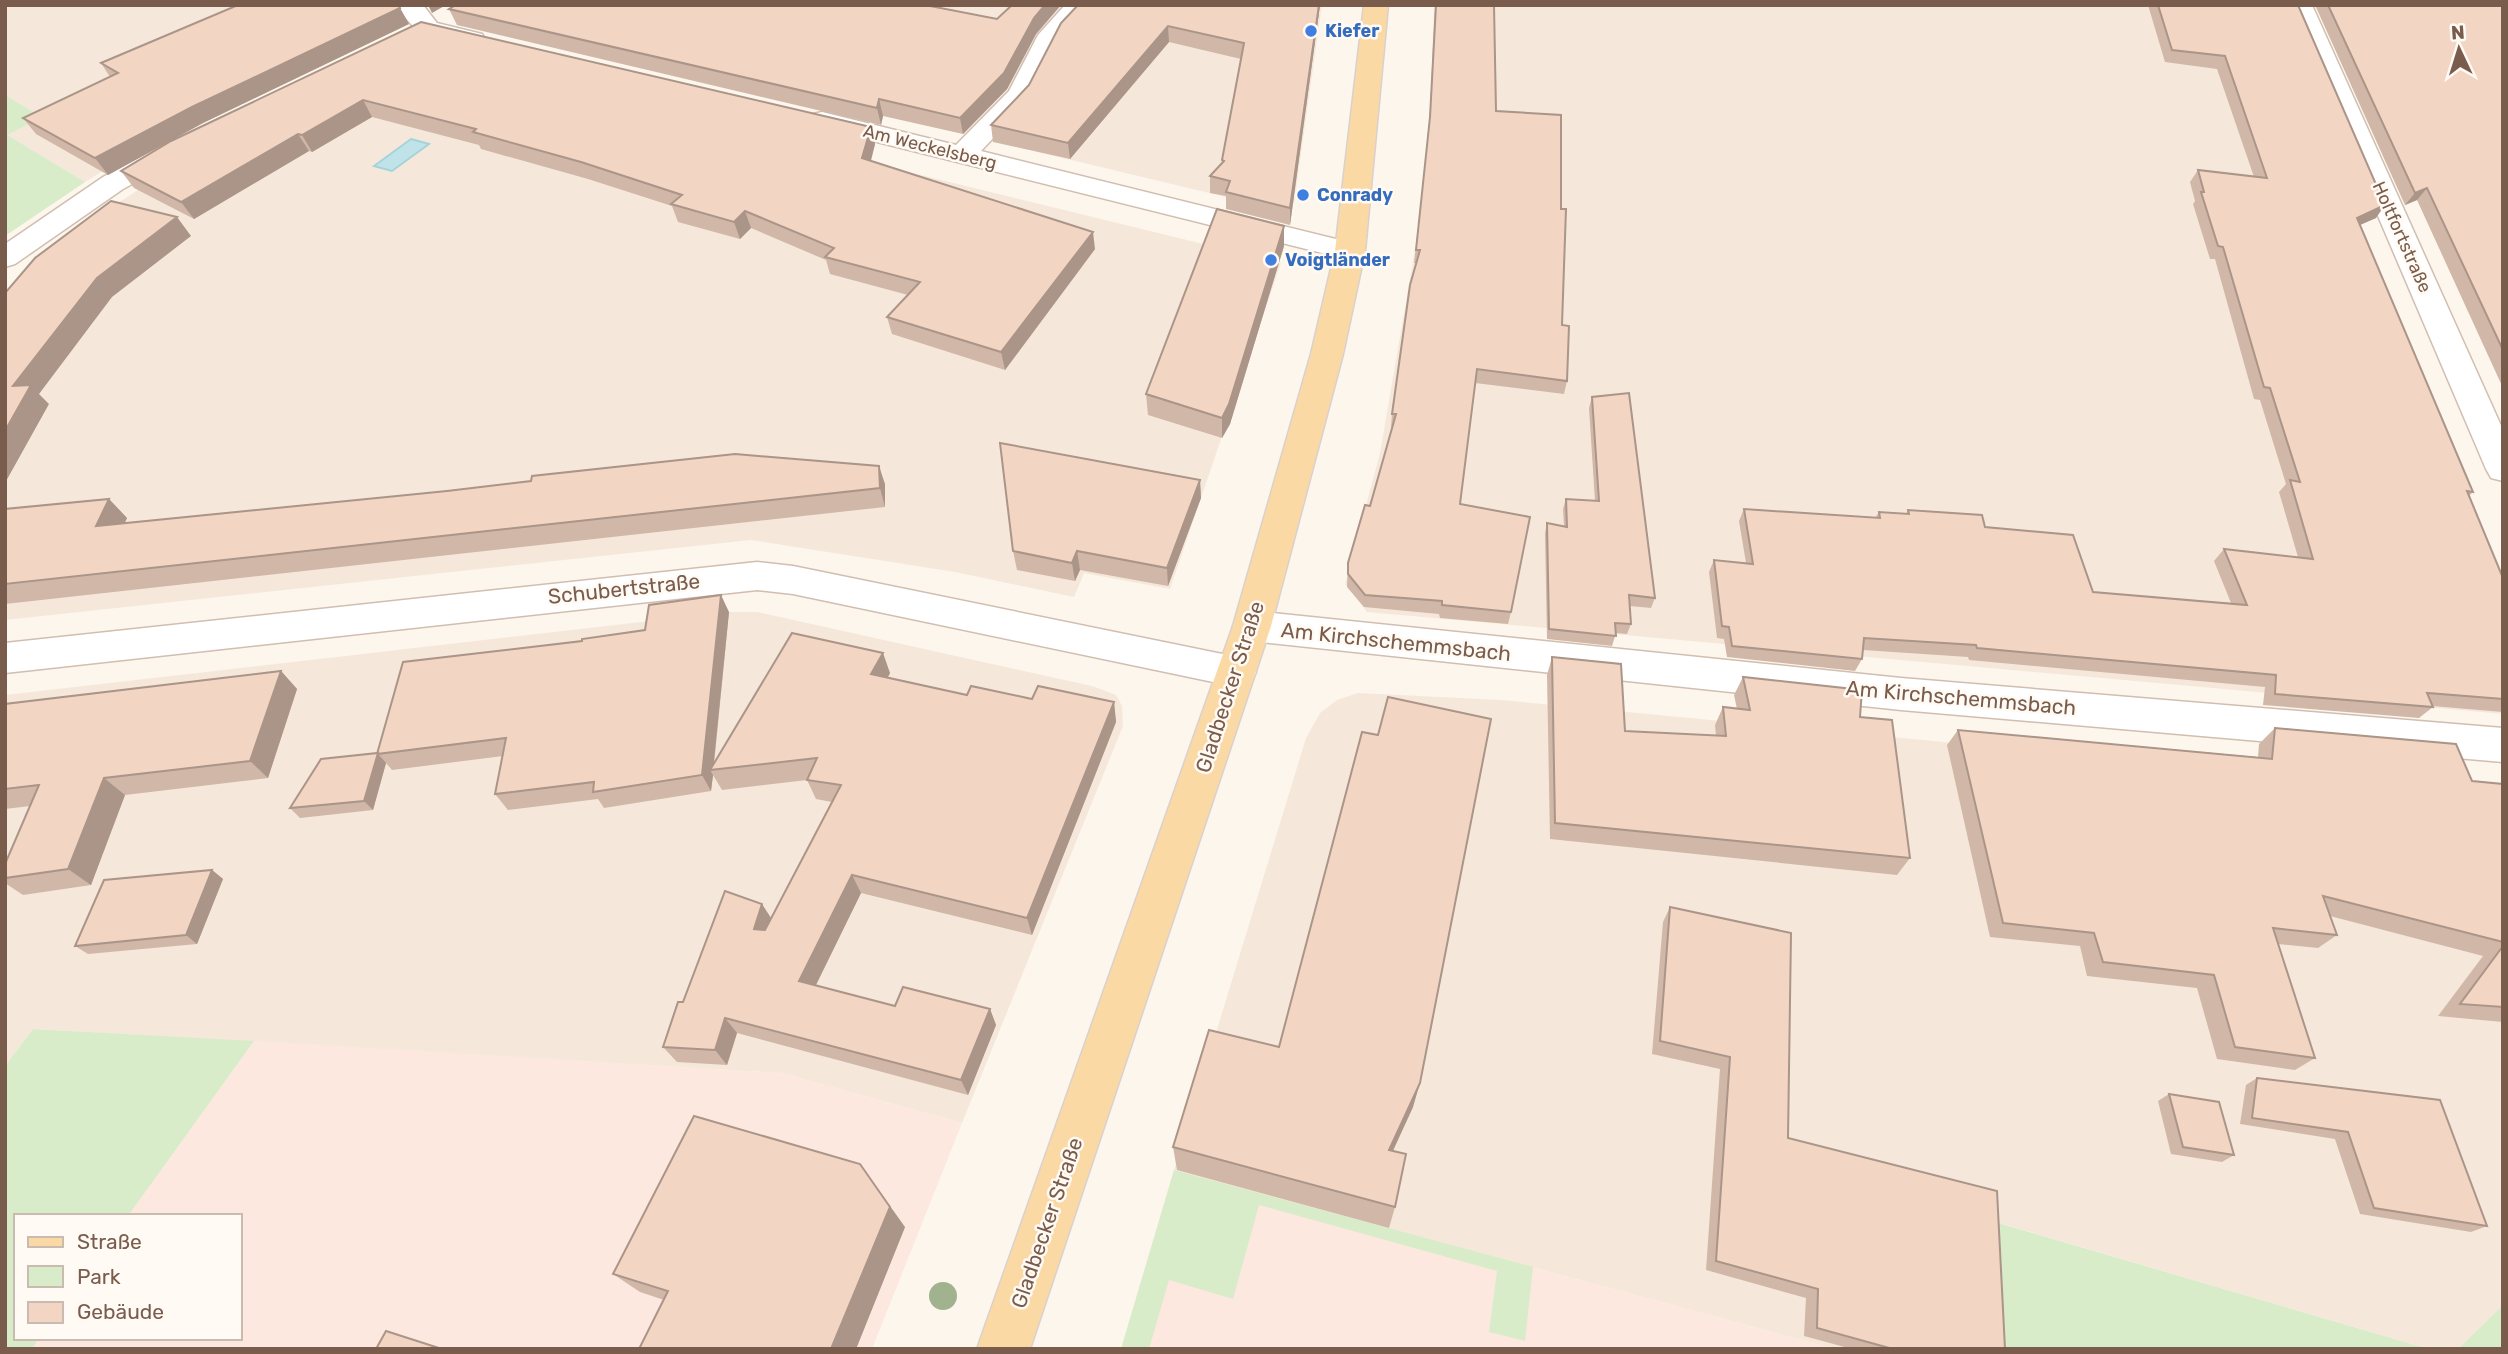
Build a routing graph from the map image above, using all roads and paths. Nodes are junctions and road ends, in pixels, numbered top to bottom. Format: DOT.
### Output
graph roads {
  1 [pos="406,5"];
  2 [pos="1079,5"];
  3 [pos="1376,5"];
  4 [pos="2300,5"];
  5 [pos="460,11"];
  6 [pos="428,28"];
  7 [pos="403,40"];
  8 [pos="494,44"];
  9 [pos="802,115"];
  10 [pos="195,138"];
  11 [pos="962,155"];
  12 [pos="1350,251"];
  13 [pos="5,258"];
  14 [pos="2503,469"];
  15 [pos="1245,649"];
  16 [pos="5,658"];
  17 [pos="2503,745"];
  18 [pos="1003,1349"];
  1 -- 6 [label="street"];
  2 -- 11 [label="street"];
  3 -- 12 [label="main road, Gladbecker Straße"];
  4 -- 14 [label="street, Holtfortstraße"];
  5 -- 6 [label="street"];
  6 -- 7 [label="street"];
  6 -- 8 [label="street"];
  9 -- 11 [label="street, Am Weckelsberg"];
  10 -- 13 [label="street"];
  11 -- 12 [label="street, Am Weckelsberg"];
  12 -- 15 [label="main road, Gladbecker Straße"];
  15 -- 16 [label="street, Schubertstraße"];
  15 -- 17 [label="street, Am Kirchschemmsbach"];
  15 -- 18 [label="main road, Gladbecker Straße"];
}
